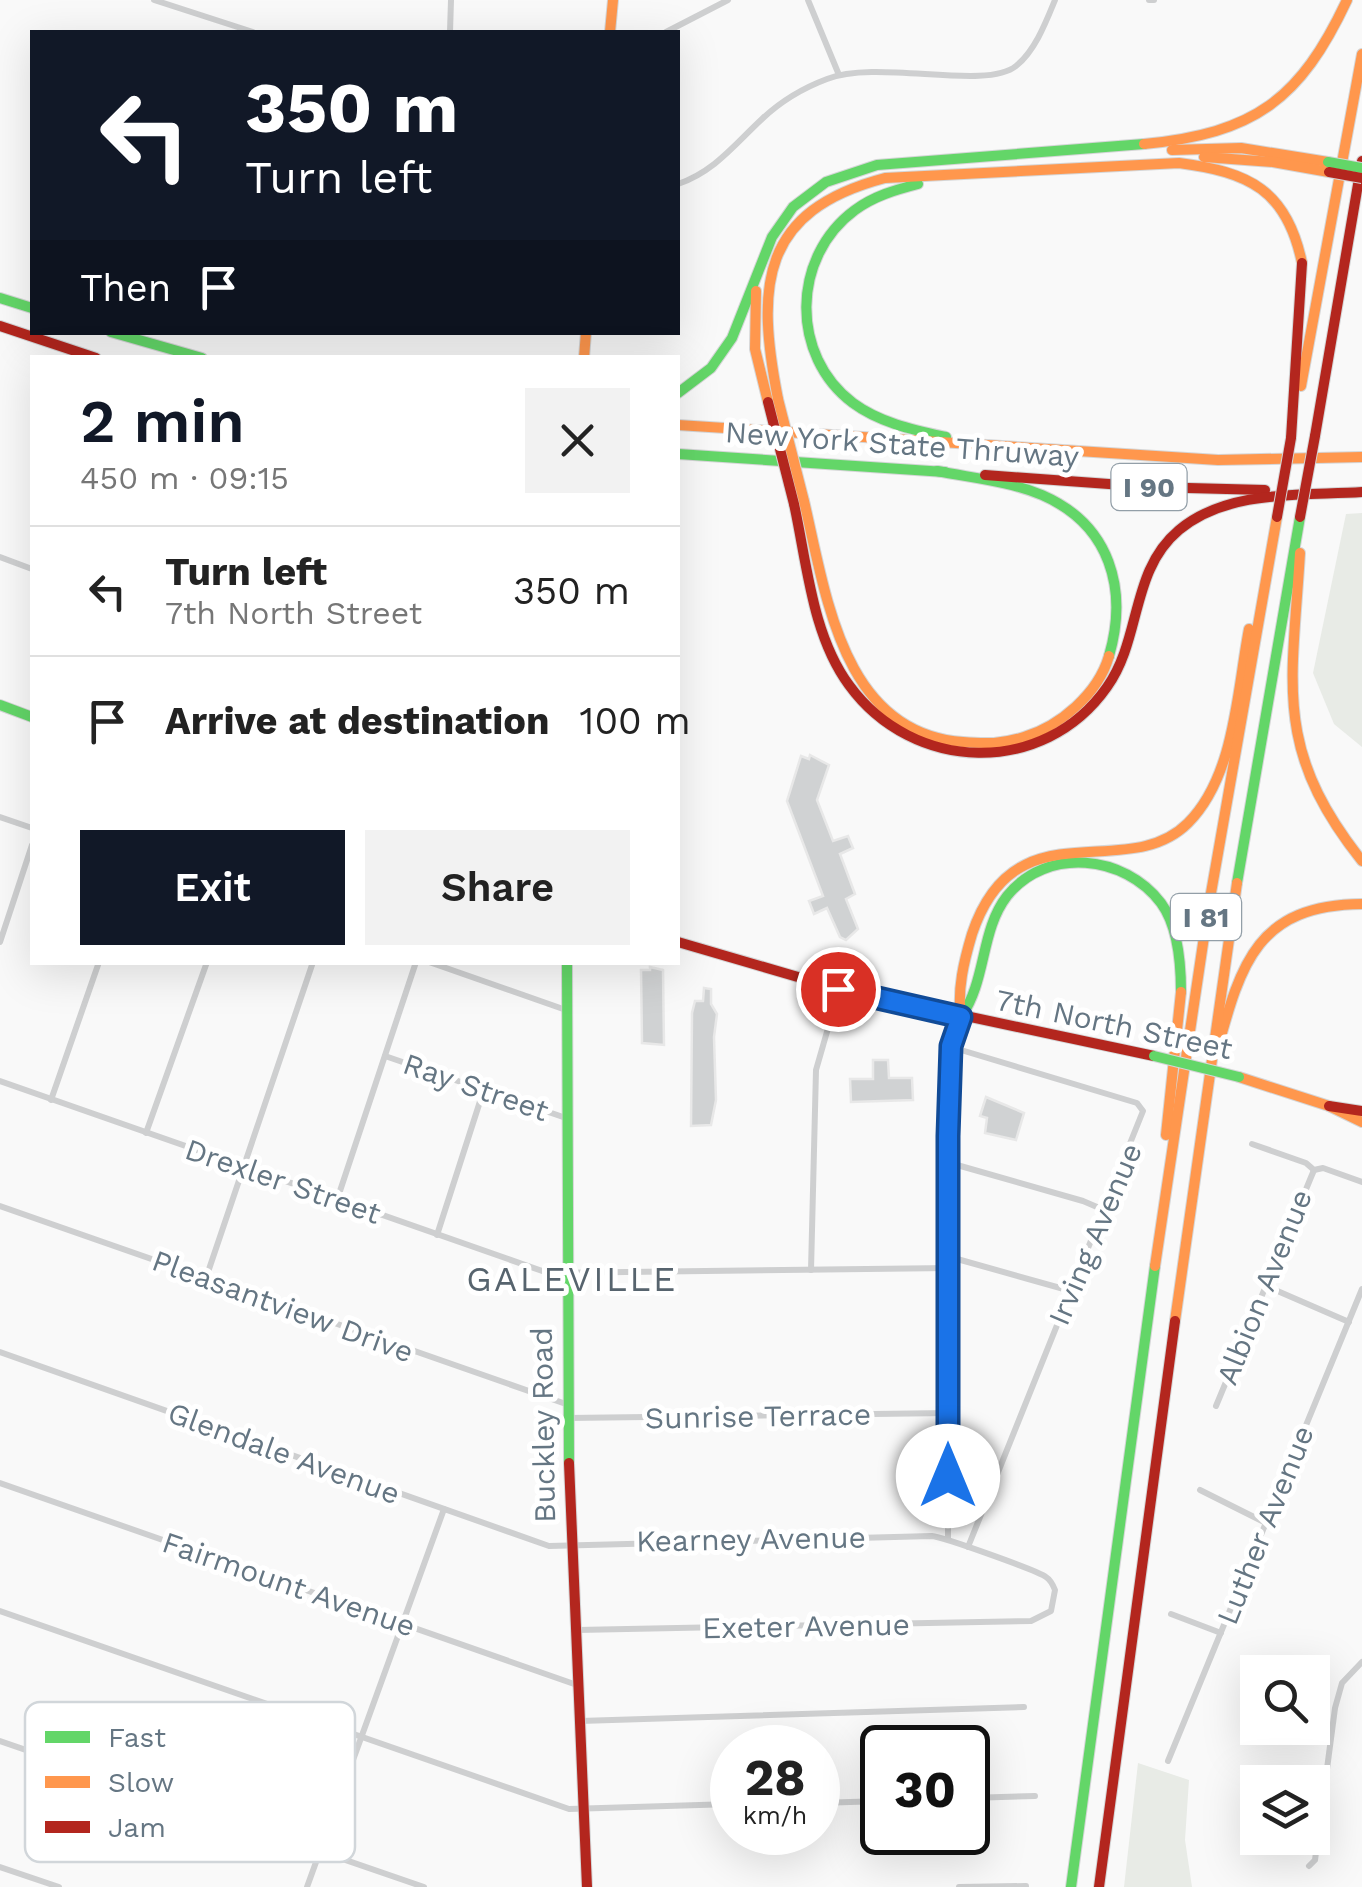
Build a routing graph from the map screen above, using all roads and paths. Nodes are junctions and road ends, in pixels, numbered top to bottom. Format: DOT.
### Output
graph roads {
  1 [pos="154,0"];
  2 [pos="452,0"];
  3 [pos="613,0"];
  4 [pos="728,0"];
  5 [pos="808,0"];
  6 [pos="1054,0"];
  7 [pos="1346,0"];
  8 [pos="247,30"];
  9 [pos="450,30"];
  10 [pos="610,30"];
  11 [pos="670,30"];
  12 [pos="1362,54"];
  13 [pos="838,76"];
  14 [pos="1120,146"];
  15 [pos="1362,164"];
  16 [pos="1122,166"];
  17 [pos="1329,167"];
  18 [pos="988,174"];
  19 [pos="1362,178"];
  20 [pos="680,183"];
  21 [pos="1362,197"];
  22 [pos="1346,256"];
  23 [pos="761,259"];
  24 [pos="0,298"];
  25 [pos="30,307"];
  26 [pos="0,326"];
  27 [pos="121,335"];
  28 [pos="87,355"];
  29 [pos="191,355"];
  30 [pos="680,392"];
  31 [pos="773,401"];
  32 [pos="680,426"];
  33 [pos="1291,438"];
  34 [pos="1002,448"];
  35 [pos="680,454"];
  36 [pos="1362,457"];
  37 [pos="937,471"];
  38 [pos="1362,490"];
  39 [pos="799,502"];
  40 [pos="1300,517"];
  41 [pos="1272,550"];
  42 [pos="0,557"];
  43 [pos="30,568"];
  44 [pos="0,705"];
  45 [pos="30,716"];
  46 [pos="0,817"];
  47 [pos="30,827"];
  48 [pos="30,851"];
  49 [pos="1362,861"];
  50 [pos="1362,904"];
  51 [pos="0,942"];
  52 [pos="680,943"];
  53 [pos="99,965"];
  54 [pos="206,965"];
  55 [pos="312,965"];
  56 [pos="415,965"];
  57 [pos="438,965"];
  58 [pos="567,965"];
  59 [pos="838,989"];
  60 [pos="566,1010"];
  61 [pos="961,1017"];
  62 [pos="951,1046"];
  63 [pos="385,1056"];
  64 [pos="0,1081"];
  65 [pos="484,1089"];
  66 [pos="52,1100"];
  67 [pos="1329,1106"];
  68 [pos="1201,1111"];
  69 [pos="1362,1111"];
  70 [pos="566,1118"];
  71 [pos="1362,1122"];
  72 [pos="146,1133"];
  73 [pos="1252,1144"];
  74 [pos="950,1162"];
  75 [pos="244,1167"];
  76 [pos="1314,1170"];
  77 [pos="1362,1182"];
  78 [pos="337,1200"];
  79 [pos="0,1206"];
  80 [pos="1104,1210"];
  81 [pos="437,1235"];
  82 [pos="950,1257"];
  83 [pos="950,1268"];
  84 [pos="810,1270"];
  85 [pos="566,1274"];
  86 [pos="206,1278"];
  87 [pos="1152,1286"];
  88 [pos="1266,1286"];
  89 [pos="1362,1289"];
  90 [pos="1071,1291"];
  91 [pos="1349,1322"];
  92 [pos="0,1352"];
  93 [pos="566,1404"];
  94 [pos="1216,1406"];
  95 [pos="949,1413"];
  96 [pos="566,1418"];
  97 [pos="0,1483"];
  98 [pos="1200,1490"];
  99 [pos="444,1509"];
  100 [pos="1266,1523"];
  101 [pos="948,1538"];
  102 [pos="570,1546"];
  103 [pos="968,1547"];
  104 [pos="0,1611"];
  105 [pos="1171,1614"];
  106 [pos="1037,1620"];
  107 [pos="403,1624"];
  108 [pos="574,1630"];
  109 [pos="1221,1633"];
  110 [pos="1362,1662"];
  111 [pos="577,1685"];
  112 [pos="259,1702"];
  113 [pos="1024,1707"];
  114 [pos="579,1722"];
  115 [pos="355,1736"];
  116 [pos="362,1738"];
  117 [pos="0,1741"];
  118 [pos="25,1750"];
  119 [pos="355,1757"];
  120 [pos="1168,1761"];
  121 [pos="1036,1796"];
  122 [pos="990,1797"];
  123 [pos="710,1805"];
  124 [pos="583,1809"];
  125 [pos="316,1862"];
  126 [pos="352,1862"];
  127 [pos="1309,1866"];
  128 [pos="0,1867"];
  129 [pos="1026,1886"];
  130 [pos="59,1887"];
  131 [pos="307,1887"];
  132 [pos="424,1887"];
  133 [pos="587,1887"];
  134 [pos="959,1887"];
  135 [pos="1071,1887"];
  136 [pos="1099,1887"];
  1 -- 8 [label="street"];
  2 -- 9 [label="street"];
  3 -- 10 [label="main road"];
  4 -- 11 [label="street"];
  5 -- 13 [label="street"];
  6 -- 13 [label="street"];
  7 -- 14 [label="main road"];
  12 -- 33 [label="main road, I 81"];
  13 -- 20 [label="street"];
  14 -- 17 [label="main road"];
  14 -- 23 [label="main road"];
  15 -- 17 [label="main road, bridge"];
  15 -- 22 [label="main road, I 81"];
  16 -- 17 [label="main road"];
  16 -- 18 [label="main road"];
  16 -- 33 [label="main road"];
  17 -- 19 [label="main road, bridge"];
  18 -- 31 [label="main road"];
  18 -- 34 [label="main road"];
  21 -- 22 [label="main road"];
  22 -- 40 [label="main road, I 81, bridge"];
  23 -- 30 [label="main road"];
  23 -- 31 [label="main road"];
  24 -- 25 [label="main road"];
  26 -- 28 [label="main road"];
  27 -- 29 [label="main road"];
  31 -- 39 [label="main road, bridge"];
  32 -- 34 [label="main road, New York State Thruway / I 90"];
  33 -- 41 [label="main road, I 81, bridge"];
  34 -- 36 [label="main road, New York State Thruway / I 90"];
  35 -- 37 [label="main road, New York State Thruway / I 90"];
  37 -- 38 [label="main road, New York State Thruway / I 90"];
  37 -- 39 [label="main road"];
  38 -- 39 [label="main road"];
  40 -- 49 [label="main road"];
  40 -- 68 [label="main road, I 81"];
  41 -- 61 [label="main road"];
  41 -- 87 [label="main road, I 81"];
  42 -- 43 [label="street"];
  44 -- 45 [label="main road"];
  46 -- 47 [label="street"];
  48 -- 51 [label="street"];
  50 -- 68 [label="main road"];
  52 -- 59 [label="main road, 7th North Street"];
  53 -- 66 [label="street"];
  54 -- 72 [label="street"];
  55 -- 75 [label="street"];
  56 -- 63 [label="street"];
  57 -- 60 [label="street"];
  58 -- 60 [label="main road, Buckley Road"];
  59 -- 61 [label="main road, 7th North Street"];
  59 -- 84 [label="street"];
  60 -- 70 [label="main road, Buckley Road"];
  61 -- 62 [label="street"];
  61 -- 67 [label="main road, 7th North Street, bridge"];
  61 -- 87 [label="main road"];
  62 -- 74 [label="street"];
  62 -- 80 [label="street, Irving Avenue"];
  63 -- 65 [label="street, Ray Street"];
  63 -- 78 [label="street"];
  64 -- 66 [label="street, Drexler Street"];
  65 -- 70 [label="street, Ray Street"];
  65 -- 81 [label="street"];
  66 -- 72 [label="street, Drexler Street"];
  67 -- 69 [label="main road"];
  67 -- 71 [label="main road, 7th North Street"];
  68 -- 136 [label="main road, I 81"];
  70 -- 85 [label="main road, Buckley Road"];
  72 -- 75 [label="street, Drexler Street"];
  73 -- 76 [label="street"];
  74 -- 80 [label="street"];
  74 -- 82 [label="street"];
  75 -- 78 [label="street, Drexler Street"];
  75 -- 86 [label="street"];
  76 -- 77 [label="street"];
  76 -- 88 [label="street, Albion Avenue"];
  78 -- 81 [label="street, Drexler Street"];
  79 -- 86 [label="street, Pleasantview Drive"];
  80 -- 90 [label="street, Irving Avenue"];
  81 -- 85 [label="street, Drexler Street"];
  82 -- 83 [label="street"];
  82 -- 90 [label="street"];
  83 -- 84 [label="street, Drexler Street"];
  83 -- 95 [label="street"];
  84 -- 85 [label="street, Drexler Street"];
  85 -- 93 [label="main road, Buckley Road"];
  86 -- 93 [label="street, Pleasantview Drive"];
  87 -- 135 [label="main road, I 81"];
  88 -- 91 [label="street"];
  88 -- 94 [label="street, Albion Avenue"];
  89 -- 91 [label="street, Luther Avenue"];
  90 -- 103 [label="street, Irving Avenue"];
  91 -- 100 [label="street, Luther Avenue"];
  92 -- 99 [label="street, Glendale Avenue"];
  93 -- 96 [label="main road, Buckley Road"];
  95 -- 96 [label="street, Sunrise Terrace"];
  95 -- 101 [label="street"];
  96 -- 102 [label="main road, Buckley Road"];
  97 -- 107 [label="street, Fairmount Avenue"];
  98 -- 100 [label="street"];
  99 -- 102 [label="street, Glendale Avenue"];
  99 -- 107 [label="street"];
  100 -- 109 [label="street, Luther Avenue"];
  101 -- 102 [label="street, Kearney Avenue"];
  101 -- 103 [label="street, Kearney Avenue"];
  102 -- 108 [label="main road, Buckley Road"];
  103 -- 106 [label="street, Kearney Avenue"];
  104 -- 112 [label="street"];
  105 -- 109 [label="street"];
  106 -- 108 [label="street, Exeter Avenue"];
  107 -- 111 [label="street, Fairmount Avenue"];
  107 -- 116 [label="street"];
  108 -- 111 [label="main road, Buckley Road"];
  109 -- 120 [label="street, Luther Avenue"];
  110 -- 127 [label="street"];
  111 -- 114 [label="main road, Buckley Road"];
  113 -- 114 [label="street"];
  114 -- 124 [label="main road, Buckley Road"];
  115 -- 116 [label="street"];
  116 -- 119 [label="street"];
  116 -- 124 [label="street"];
  117 -- 118 [label="street"];
  121 -- 122 [label="street"];
  123 -- 124 [label="street"];
  124 -- 133 [label="main road, Buckley Road"];
  125 -- 131 [label="street"];
  126 -- 132 [label="street"];
  128 -- 130 [label="street"];
  129 -- 134 [label="street"];
}
